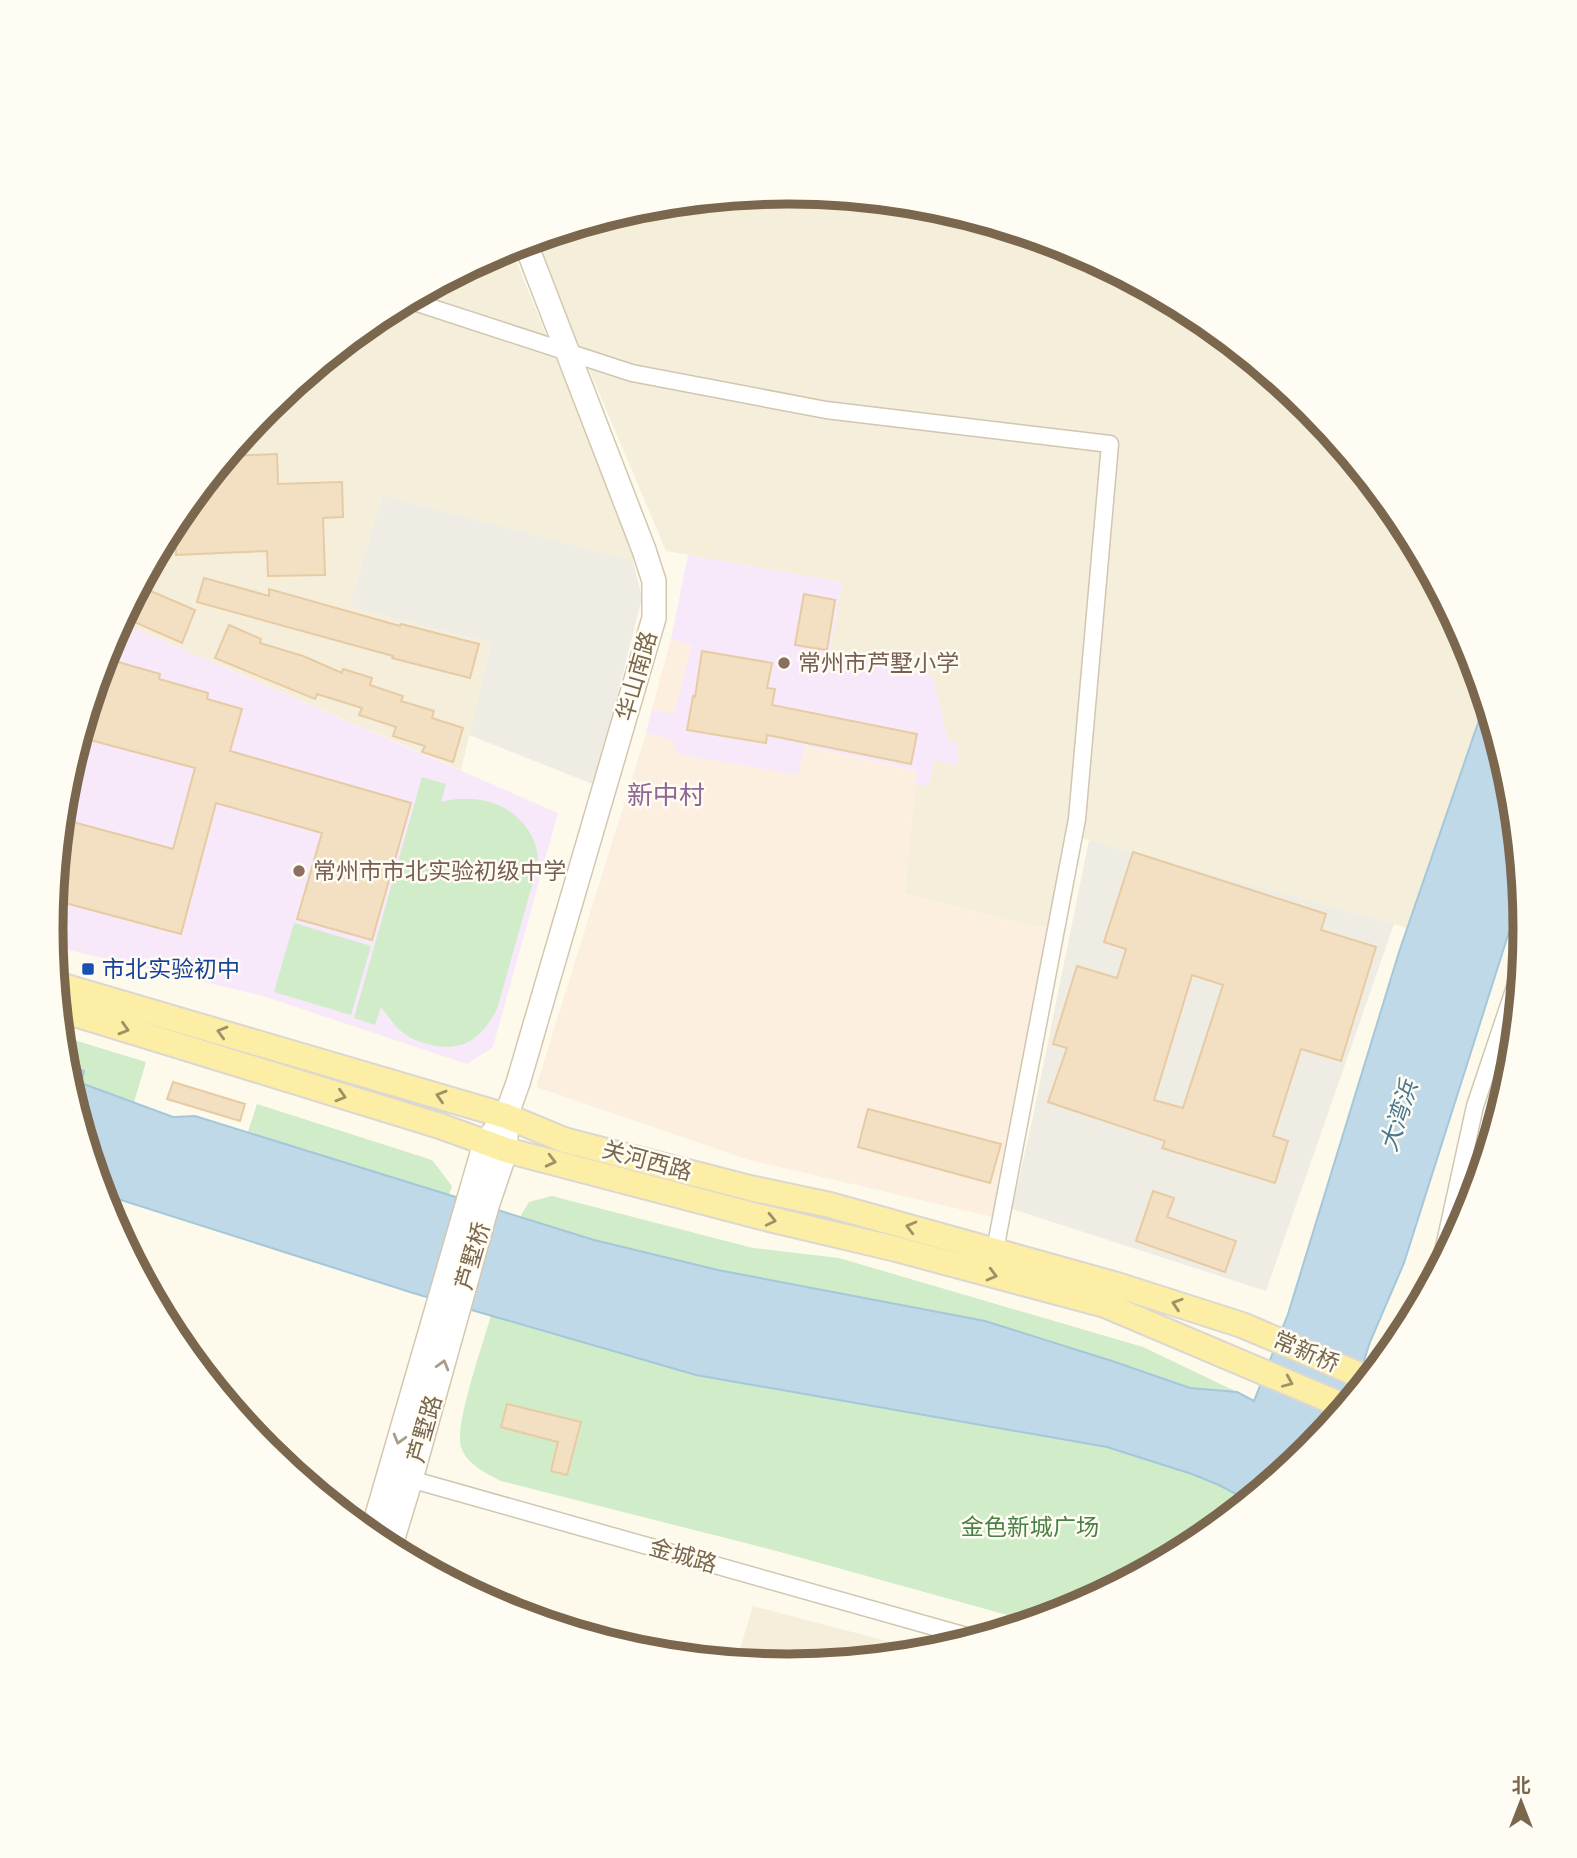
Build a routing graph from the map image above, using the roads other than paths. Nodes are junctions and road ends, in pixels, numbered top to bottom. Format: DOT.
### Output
graph roads {
  1 [pos="528,252"];
  2 [pos="421,304"];
  3 [pos="567,351"];
  4 [pos="66,987"];
  5 [pos="1510,1002"];
  6 [pos="68,1012"];
  7 [pos="506,1116"];
  8 [pos="496,1147"];
  9 [pos="1447,1232"];
  10 [pos="995,1250"];
  11 [pos="449,1306"];
  12 [pos="1242,1325"];
  13 [pos="1231,1358"];
  14 [pos="1360,1375"];
  15 [pos="1337,1403"];
  16 [pos="400,1476"];
  17 [pos="376,1526"];
  18 [pos="392,1536"];
  19 [pos="959,1634"];
  1 -- 3 [label="street, 华山南路"];
  2 -- 3 [label="street"];
  3 -- 7 [label="street, 华山南路"];
  3 -- 10 [label="street"];
  7 -- 4 [label="main road, 关河西路, one-way"];
  5 -- 9 [label="street"];
  6 -- 8 [label="main road, 关河西路, one-way"];
  7 -- 8 [label="street"];
  10 -- 7 [label="main road, 关河西路, one-way"];
  8 -- 11 [label="street, 芦墅桥"];
  8 -- 13 [label="main road, 关河西路, one-way"];
  12 -- 10 [label="main road, 关河西路, one-way"];
  11 -- 16 [label="street, 芦墅路"];
  12 -- 14 [label="main road, 常新桥"];
  13 -- 15 [label="main road, 常新桥, one-way"];
  16 -- 17 [label="street, 芦墅路"];
  16 -- 18 [label="street, 芦墅路"];
  16 -- 19 [label="street, 金城路"];
}
